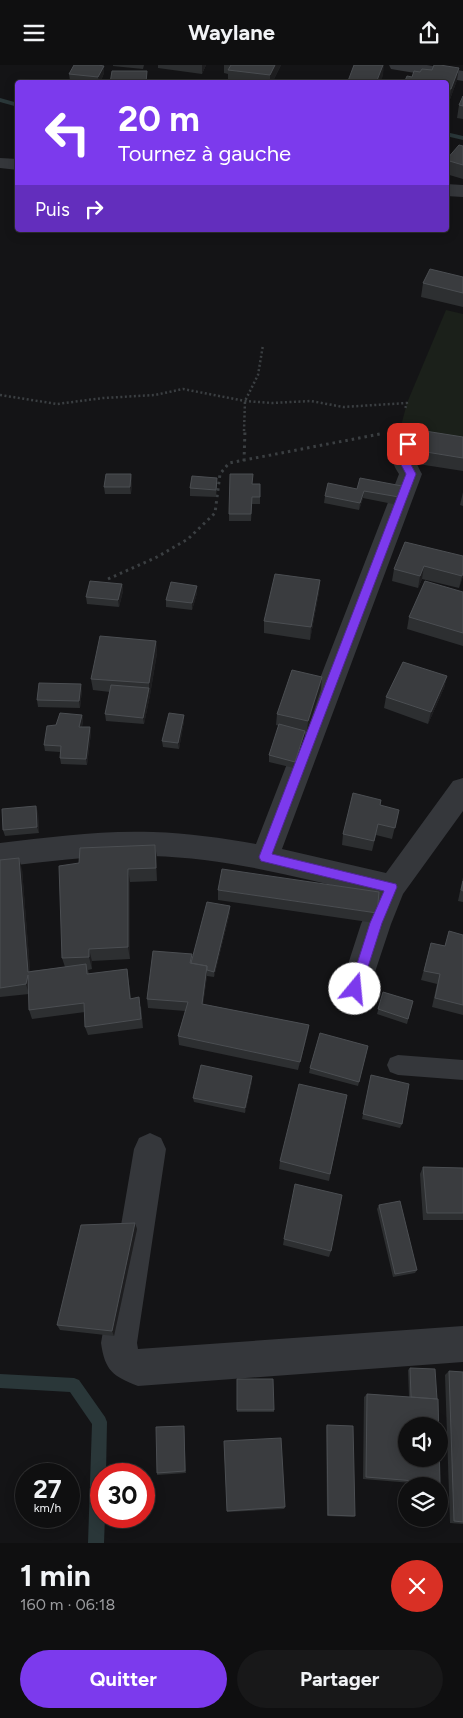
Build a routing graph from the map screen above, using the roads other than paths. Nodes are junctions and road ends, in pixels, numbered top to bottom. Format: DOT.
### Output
graph roads {
  1 [pos="397,65"];
  2 [pos="463,76"];
  3 [pos="0,163"];
  4 [pos="15,165"];
  5 [pos="449,190"];
  6 [pos="463,191"];
  7 [pos="412,434"];
  8 [pos="463,789"];
  9 [pos="0,855"];
  10 [pos="265,857"];
  11 [pos="392,887"];
  12 [pos="355,989"];
  13 [pos="398,1065"];
  14 [pos="463,1070"];
  15 [pos="150,1149"];
  16 [pos="463,1344"];
  1 -- 2 [label="street"];
  3 -- 4 [label="street"];
  5 -- 6 [label="street"];
  7 -- 10 [label="street"];
  8 -- 11 [label="street"];
  9 -- 10 [label="street"];
  10 -- 11 [label="street"];
  11 -- 12 [label="street"];
  13 -- 14 [label="lane"];
  15 -- 16 [label="street"];
}
